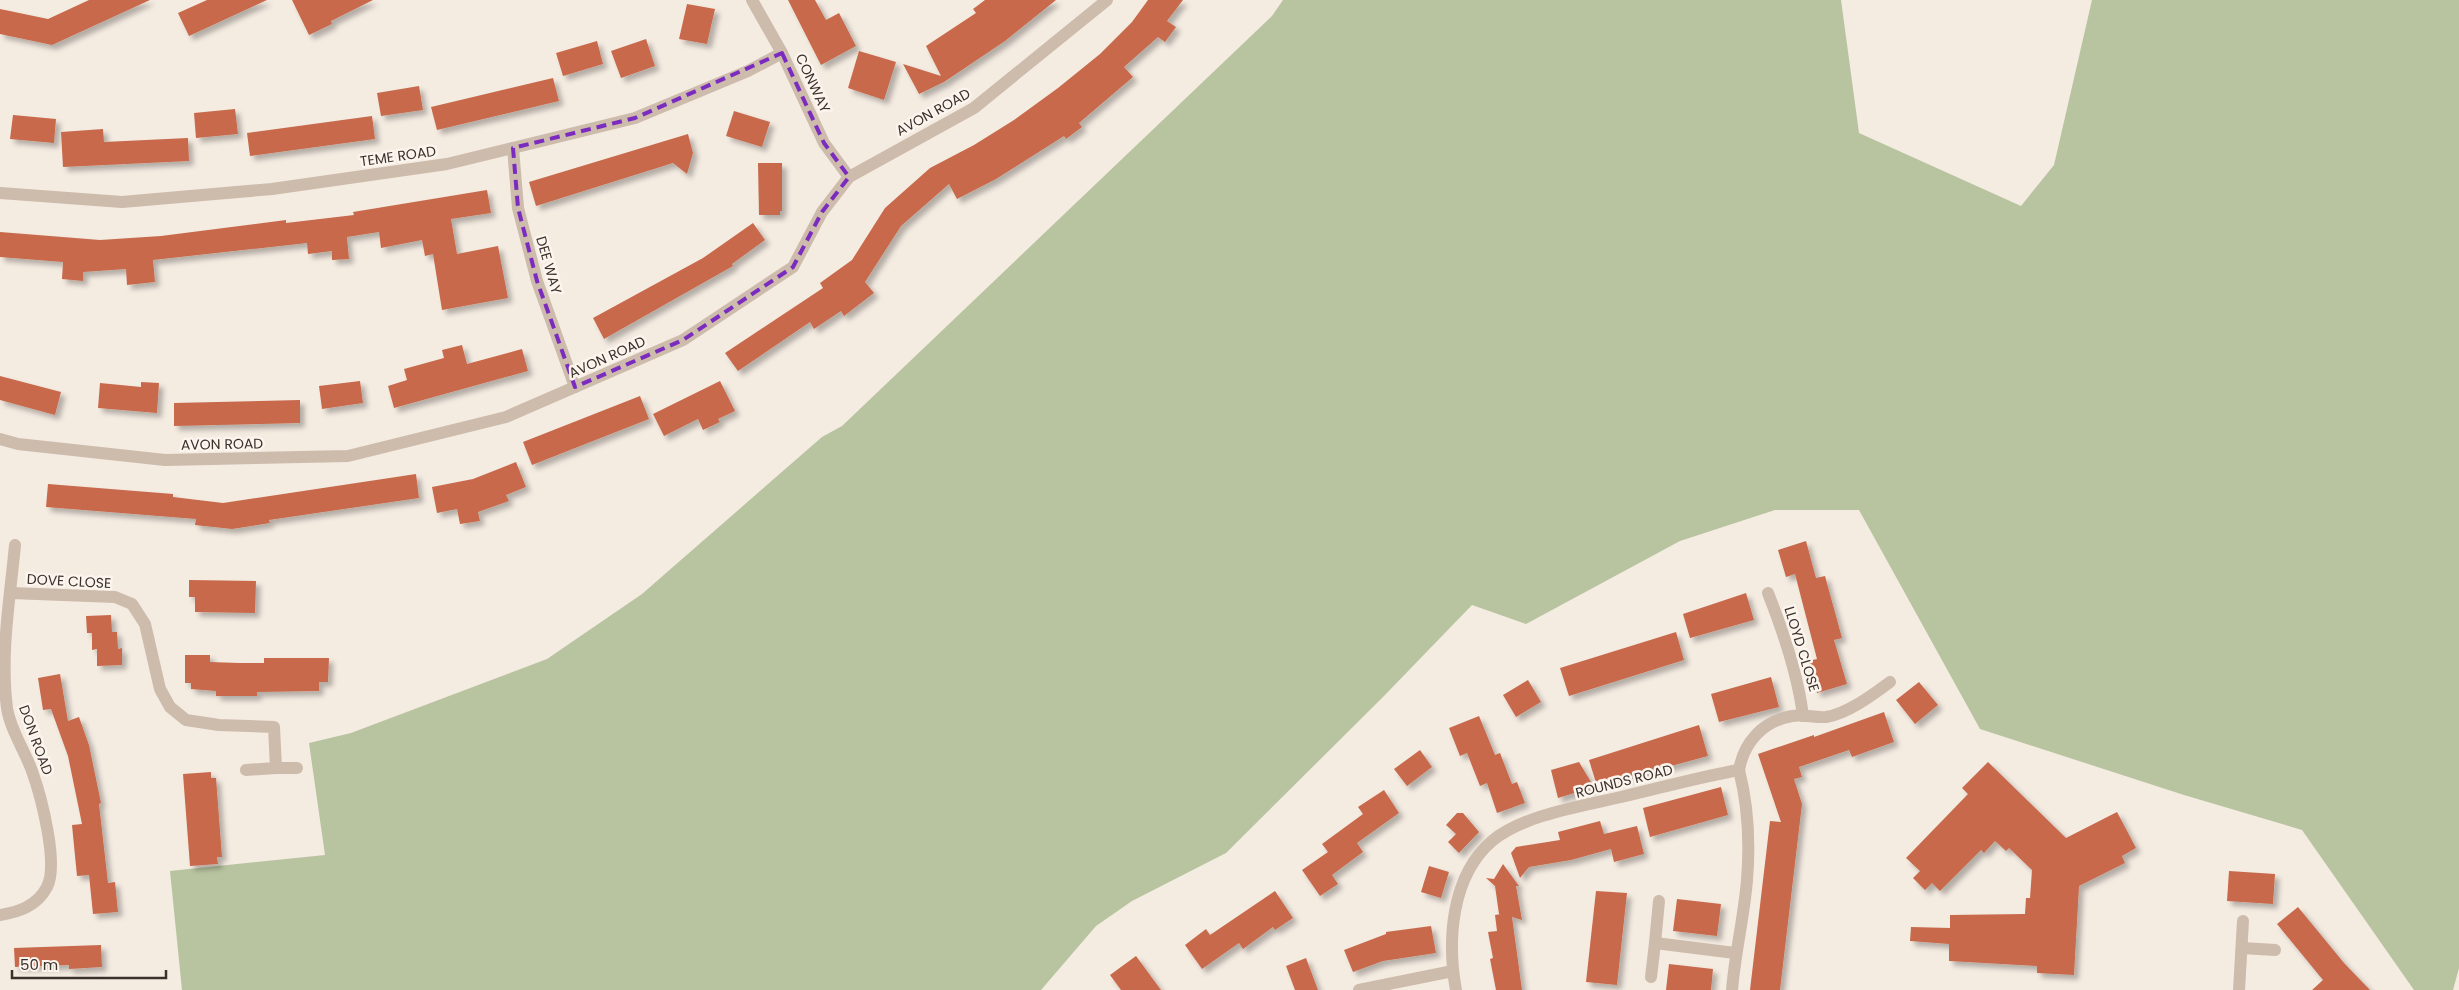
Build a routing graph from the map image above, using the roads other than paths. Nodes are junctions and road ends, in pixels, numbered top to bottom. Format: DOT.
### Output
graph roads {
  1 [pos="752,0"];
  2 [pos="1107,0"];
  3 [pos="782,53"];
  4 [pos="513,148"];
  5 [pos="849,177"];
  6 [pos="0,193"];
  7 [pos="575,387"];
  8 [pos="0,439"];
  9 [pos="15,544"];
  10 [pos="11,593"];
  11 [pos="1768,593"];
  12 [pos="1890,682"];
  13 [pos="4,711"];
  14 [pos="1804,716"];
  15 [pos="276,768"];
  16 [pos="297,768"];
  17 [pos="246,770"];
  18 [pos="1739,770"];
  19 [pos="1659,901"];
  20 [pos="0,915"];
  21 [pos="2243,920"];
  22 [pos="1655,944"];
  23 [pos="2242,948"];
  24 [pos="2275,950"];
  25 [pos="1735,953"];
  26 [pos="1453,971"];
  27 [pos="1651,977"];
  28 [pos="1359,990"];
  29 [pos="1456,990"];
  30 [pos="1732,990"];
  31 [pos="2239,990"];
  1 -- 3 [label="street, CONWAY"];
  2 -- 5 [label="street, AVON ROAD"];
  3 -- 4 [label="street, TEME ROAD"];
  3 -- 5 [label="street, CONWAY"];
  4 -- 6 [label="street, TEME ROAD"];
  4 -- 7 [label="street, DEE WAY"];
  5 -- 7 [label="street, AVON ROAD"];
  7 -- 8 [label="street, AVON ROAD"];
  9 -- 10 [label="street, DON ROAD"];
  10 -- 13 [label="street, DON ROAD"];
  10 -- 15 [label="street, DOVE CLOSE"];
  11 -- 14 [label="street, LLOYD CLOSE"];
  12 -- 14 [label="street"];
  13 -- 20 [label="street, DON ROAD"];
  14 -- 18 [label="street"];
  15 -- 16 [label="street"];
  15 -- 17 [label="street"];
  18 -- 25 [label="street"];
  18 -- 26 [label="street, ROUNDS ROAD"];
  19 -- 22 [label="street"];
  21 -- 23 [label="street"];
  22 -- 25 [label="street"];
  22 -- 27 [label="street"];
  23 -- 24 [label="street"];
  23 -- 31 [label="street"];
  25 -- 30 [label="street"];
  26 -- 28 [label="street"];
  26 -- 29 [label="street, ROUNDS ROAD"];
}
